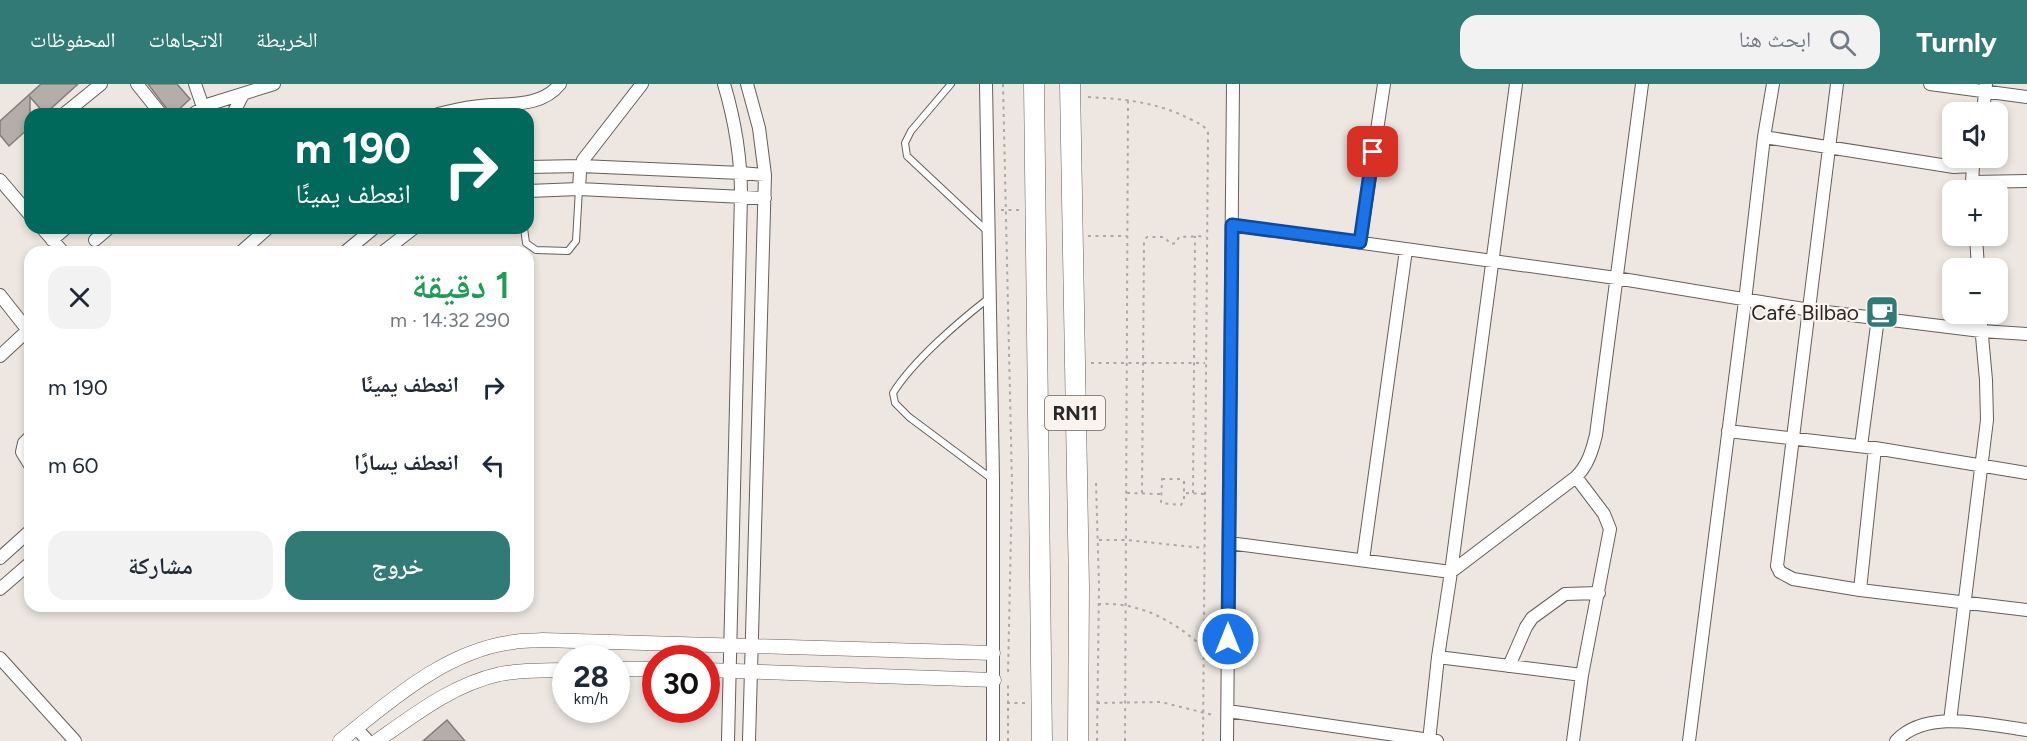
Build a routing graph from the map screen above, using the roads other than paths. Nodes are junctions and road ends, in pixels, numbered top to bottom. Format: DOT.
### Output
graph roads {
  1 [pos="101,84"];
  2 [pos="137,84"];
  3 [pos="195,84"];
  4 [pos="274,84"];
  5 [pos="560,84"];
  6 [pos="642,84"];
  7 [pos="724,84"];
  8 [pos="951,84"];
  9 [pos="986,84"];
  10 [pos="1034,84"];
  11 [pos="1070,84"];
  12 [pos="1233,84"];
  13 [pos="1384,84"];
  14 [pos="1516,84"];
  15 [pos="1642,84"];
  16 [pos="1773,84"];
  17 [pos="1837,84"];
  18 [pos="1930,84"];
  19 [pos="748,85"];
  20 [pos="1985,88"];
  21 [pos="243,94"];
  22 [pos="2027,98"];
  23 [pos="71,108"];
  24 [pos="156,108"];
  25 [pos="198,108"];
  26 [pos="206,108"];
  27 [pos="236,108"];
  28 [pos="491,108"];
  29 [pos="1764,137"];
  30 [pos="1828,147"];
  31 [pos="1942,165"];
  32 [pos="581,166"];
  33 [pos="534,167"];
  34 [pos="741,172"];
  35 [pos="765,175"];
  36 [pos="0,180"];
  37 [pos="2027,181"];
  38 [pos="2008,183"];
  39 [pos="579,189"];
  40 [pos="534,191"];
  41 [pos="741,195"];
  42 [pos="765,198"];
  43 [pos="24,208"];
  44 [pos="1232,225"];
  45 [pos="989,233"];
  46 [pos="47,234"];
  47 [pos="59,234"];
  48 [pos="102,234"];
  49 [pos="262,234"];
  50 [pos="367,234"];
  51 [pos="406,234"];
  52 [pos="52,240"];
  53 [pos="95,240"];
  54 [pos="1360,242"];
  55 [pos="58,246"];
  56 [pos="251,246"];
  57 [pos="352,246"];
  58 [pos="391,246"];
  59 [pos="534,249"];
  60 [pos="1406,250"];
  61 [pos="1491,260"];
  62 [pos="1616,278"];
  63 [pos="0,295"];
  64 [pos="990,297"];
  65 [pos="1745,301"];
  66 [pos="1810,310"];
  67 [pos="1878,318"];
  68 [pos="1981,324"];
  69 [pos="24,326"];
  70 [pos="1981,331"];
  71 [pos="2027,334"];
  72 [pos="24,336"];
  73 [pos="0,356"];
  74 [pos="1728,431"];
  75 [pos="1793,440"];
  76 [pos="1861,446"];
  77 [pos="1875,448"];
  78 [pos="1982,466"];
  79 [pos="2027,473"];
  80 [pos="1576,477"];
  81 [pos="993,479"];
  82 [pos="24,536"];
  83 [pos="1229,543"];
  84 [pos="0,558"];
  85 [pos="1363,560"];
  86 [pos="24,568"];
  87 [pos="1451,572"];
  88 [pos="0,589"];
  89 [pos="1860,590"];
  90 [pos="1599,593"];
  91 [pos="1964,603"];
  92 [pos="2027,610"];
  93 [pos="730,646"];
  94 [pos="752,646"];
  95 [pos="993,653"];
  96 [pos="1438,657"];
  97 [pos="0,658"];
  98 [pos="1509,666"];
  99 [pos="720,670"];
  100 [pos="730,670"];
  101 [pos="552,671"];
  102 [pos="751,671"];
  103 [pos="1582,675"];
  104 [pos="994,680"];
  105 [pos="1228,715"];
  106 [pos="1950,721"];
  107 [pos="356,728"];
  108 [pos="2027,730"];
  109 [pos="75,741"];
  110 [pos="340,741"];
  111 [pos="368,741"];
  112 [pos="377,741"];
  113 [pos="728,741"];
  114 [pos="749,741"];
  115 [pos="993,741"];
  116 [pos="1042,741"];
  117 [pos="1078,741"];
  118 [pos="1227,741"];
  119 [pos="1432,741"];
  120 [pos="1573,741"];
  121 [pos="1689,741"];
  122 [pos="1896,741"];
  1 -- 23 [label="street"];
  2 -- 24 [label="street"];
  3 -- 25 [label="street"];
  4 -- 21 [label="street"];
  5 -- 28 [label="street"];
  6 -- 32 [label="street"];
  7 -- 34 [label="street"];
  8 -- 45 [label="lane"];
  9 -- 45 [label="street"];
  10 -- 116 [label="highway, RN11"];
  11 -- 117 [label="highway, RN11"];
  12 -- 44 [label="street"];
  13 -- 54 [label="street"];
  14 -- 61 [label="street"];
  15 -- 62 [label="street"];
  16 -- 29 [label="street"];
  17 -- 30 [label="street"];
  18 -- 20 [label="street"];
  19 -- 35 [label="street"];
  20 -- 22 [label="street"];
  21 -- 26 [label="street"];
  21 -- 27 [label="street"];
  29 -- 30 [label="street"];
  29 -- 65 [label="street"];
  30 -- 31 [label="street"];
  30 -- 66 [label="street"];
  32 -- 33 [label="street"];
  32 -- 34 [label="street"];
  32 -- 39 [label="street"];
  34 -- 35 [label="street"];
  34 -- 41 [label="street"];
  35 -- 42 [label="street"];
  36 -- 43 [label="street"];
  37 -- 38 [label="street"];
  39 -- 40 [label="street"];
  39 -- 41 [label="street"];
  39 -- 59 [label="lane"];
  41 -- 42 [label="street"];
  41 -- 93 [label="street"];
  42 -- 94 [label="street"];
  44 -- 54 [label="street"];
  44 -- 83 [label="street"];
  45 -- 64 [label="street"];
  46 -- 52 [label="street"];
  47 -- 52 [label="street"];
  48 -- 53 [label="street"];
  49 -- 56 [label="street"];
  50 -- 57 [label="street"];
  51 -- 58 [label="street"];
  52 -- 55 [label="street"];
  54 -- 60 [label="street"];
  60 -- 61 [label="street"];
  60 -- 85 [label="street"];
  61 -- 62 [label="street"];
  61 -- 87 [label="street"];
  62 -- 65 [label="street"];
  62 -- 80 [label="street"];
  63 -- 69 [label="street"];
  64 -- 81 [label="street"];
  64 -- 81 [label="lane"];
  65 -- 66 [label="street"];
  65 -- 74 [label="street"];
  66 -- 67 [label="street"];
  66 -- 75 [label="street"];
  67 -- 70 [label="street"];
  67 -- 76 [label="street"];
  68 -- 70 [label="street"];
  70 -- 71 [label="street"];
  70 -- 78 [label="street"];
  72 -- 73 [label="street"];
  74 -- 75 [label="street"];
  74 -- 121 [label="street"];
  75 -- 76 [label="street"];
  75 -- 89 [label="street"];
  76 -- 77 [label="street"];
  77 -- 78 [label="street"];
  77 -- 89 [label="street"];
  78 -- 79 [label="street"];
  78 -- 91 [label="street"];
  80 -- 87 [label="street"];
  80 -- 90 [label="street"];
  81 -- 95 [label="street"];
  82 -- 84 [label="street"];
  83 -- 85 [label="street"];
  83 -- 105 [label="street"];
  85 -- 87 [label="street"];
  86 -- 88 [label="street"];
  87 -- 96 [label="street"];
  89 -- 91 [label="street"];
  90 -- 98 [label="street"];
  90 -- 103 [label="street"];
  91 -- 92 [label="street"];
  91 -- 106 [label="street"];
  93 -- 94 [label="street"];
  93 -- 100 [label="street"];
  93 -- 107 [label="street"];
  94 -- 95 [label="street"];
  94 -- 102 [label="street"];
  95 -- 104 [label="street"];
  96 -- 98 [label="street"];
  96 -- 119 [label="street"];
  97 -- 109 [label="street"];
  98 -- 103 [label="street"];
  99 -- 100 [label="street"];
  100 -- 102 [label="street"];
  100 -- 113 [label="street"];
  101 -- 112 [label="street"];
  102 -- 104 [label="street"];
  102 -- 114 [label="street"];
  103 -- 120 [label="street"];
  104 -- 115 [label="street"];
  105 -- 118 [label="street"];
  105 -- 119 [label="street"];
  106 -- 108 [label="street"];
  106 -- 122 [label="street"];
  107 -- 110 [label="street"];
  107 -- 111 [label="street"];
}
